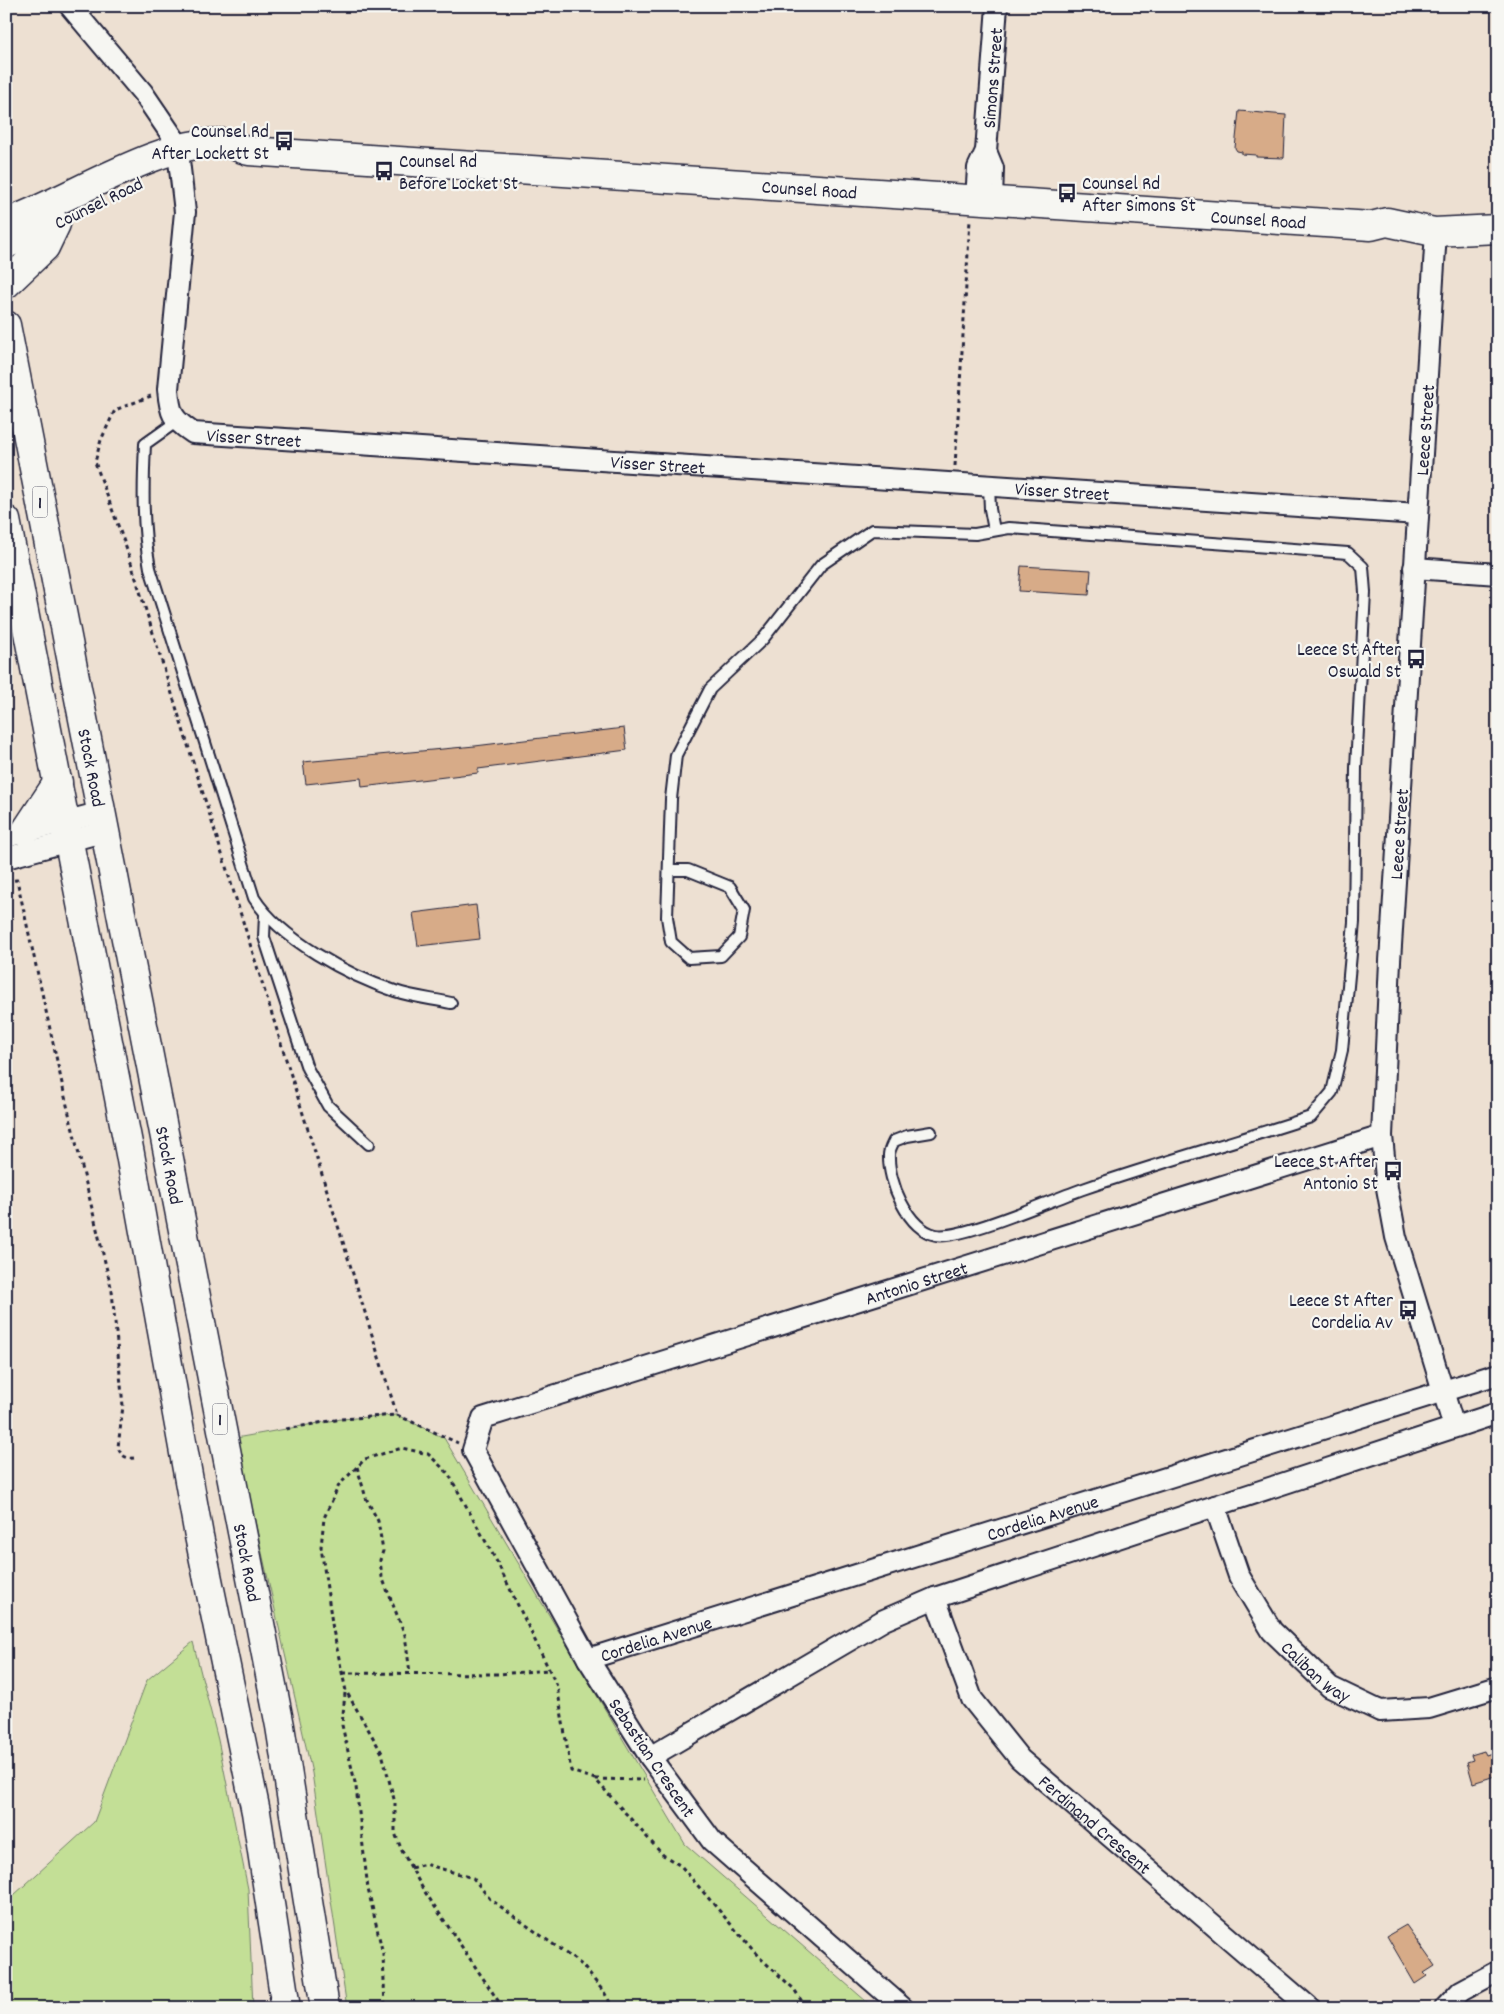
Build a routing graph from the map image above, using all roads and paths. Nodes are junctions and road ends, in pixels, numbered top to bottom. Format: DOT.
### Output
graph roads {
  1 [pos="70,6"];
  2 [pos="997,6"];
  3 [pos="179,158"];
  4 [pos="980,200"];
  5 [pos="6,223"];
  6 [pos="56,224"];
  7 [pos="1498,229"];
  8 [pos="1436,239"];
  9 [pos="6,244"];
  10 [pos="1498,244"];
  11 [pos="6,284"];
  12 [pos="6,325"];
  13 [pos="176,422"];
  14 [pos="955,484"];
  15 [pos="989,486"];
  16 [pos="1418,514"];
  17 [pos="6,520"];
  18 [pos="994,530"];
  19 [pos="1414,568"];
  20 [pos="1498,574"];
  21 [pos="58,782"];
  22 [pos="104,822"];
  23 [pos="68,831"];
  24 [pos="16,835"];
  25 [pos="6,858"];
  26 [pos="670,870"];
  27 [pos="6,880"];
  28 [pos="264,915"];
  29 [pos="451,1003"];
  30 [pos="931,1132"];
  31 [pos="1382,1136"];
  32 [pos="368,1144"];
  33 [pos="1498,1374"];
  34 [pos="1444,1390"];
  35 [pos="1498,1413"];
  36 [pos="1454,1427"];
  37 [pos="286,1429"];
  38 [pos="473,1450"];
  39 [pos="134,1458"];
  40 [pos="357,1467"];
  41 [pos="1215,1506"];
  42 [pos="935,1598"];
  43 [pos="588,1659"];
  44 [pos="549,1670"];
  45 [pos="342,1673"];
  46 [pos="410,1673"];
  47 [pos="1498,1686"];
  48 [pos="346,1691"];
  49 [pos="650,1757"];
  50 [pos="595,1779"];
  51 [pos="647,1780"];
  52 [pos="411,1868"];
  53 [pos="1498,1970"];
  54 [pos="286,2008"];
  55 [pos="325,2008"];
  56 [pos="385,2008"];
  57 [pos="504,2008"];
  58 [pos="613,2008"];
  59 [pos="806,2008"];
  60 [pos="903,2008"];
  61 [pos="1310,2008"];
  62 [pos="1445,2008"];
  1 -- 3 [label="street"];
  2 -- 4 [label="street, Simons Street"];
  3 -- 4 [label="main road, Counsel Road"];
  3 -- 5 [label="main road, Counsel Road"];
  3 -- 6 [label="main road, Counsel Road"];
  3 -- 13 [label="street"];
  4 -- 8 [label="main road, Counsel Road"];
  4 -- 14 [label="path"];
  6 -- 9 [label="main road, Counsel Road"];
  6 -- 11 [label="main road"];
  7 -- 8 [label="main road, Counsel Road"];
  8 -- 10 [label="main road, Counsel Road"];
  8 -- 16 [label="street, Leece Street"];
  12 -- 22 [label="main road, Stock Road / 1"];
  13 -- 14 [label="street, Visser Street"];
  13 -- 28 [label="lane"];
  14 -- 15 [label="street, Visser Street"];
  15 -- 16 [label="street, Visser Street"];
  15 -- 18 [label="lane"];
  16 -- 19 [label="street, Leece Street"];
  17 -- 21 [label="main road, Stock Road / 1"];
  18 -- 26 [label="lane"];
  18 -- 30 [label="lane"];
  19 -- 20 [label="street"];
  19 -- 31 [label="street, Leece Street"];
  21 -- 23 [label="main road, Stock Road / 1"];
  21 -- 24 [label="main road"];
  22 -- 23 [label="street"];
  22 -- 55 [label="main road, Stock Road / 1"];
  23 -- 24 [label="street"];
  23 -- 25 [label="street"];
  23 -- 54 [label="main road, Stock Road / 1"];
  26 -- 26 [label="lane"];
  27 -- 39 [label="path"];
  28 -- 29 [label="lane"];
  28 -- 32 [label="lane"];
  31 -- 34 [label="street, Leece Street"];
  31 -- 38 [label="street, Antonio Street"];
  33 -- 34 [label="street, Cordelia Avenue"];
  34 -- 36 [label="street, Leece Street"];
  34 -- 43 [label="street, Cordelia Avenue"];
  35 -- 36 [label="street"];
  36 -- 41 [label="street"];
  37 -- 38 [label="path"];
  38 -- 43 [label="street, Sebastian Crescent"];
  40 -- 44 [label="path"];
  40 -- 45 [label="path"];
  40 -- 46 [label="path"];
  41 -- 42 [label="street"];
  41 -- 47 [label="street, Caliban Way"];
  42 -- 49 [label="street"];
  42 -- 61 [label="street, Ferdinand Crescent"];
  43 -- 49 [label="street, Sebastian Crescent"];
  44 -- 46 [label="path"];
  44 -- 50 [label="path"];
  45 -- 46 [label="path"];
  45 -- 48 [label="path"];
  48 -- 52 [label="path"];
  48 -- 56 [label="path"];
  49 -- 60 [label="street, Sebastian Crescent"];
  50 -- 51 [label="path"];
  50 -- 59 [label="path"];
  52 -- 57 [label="path"];
  52 -- 58 [label="path"];
  53 -- 62 [label="street"];
}
